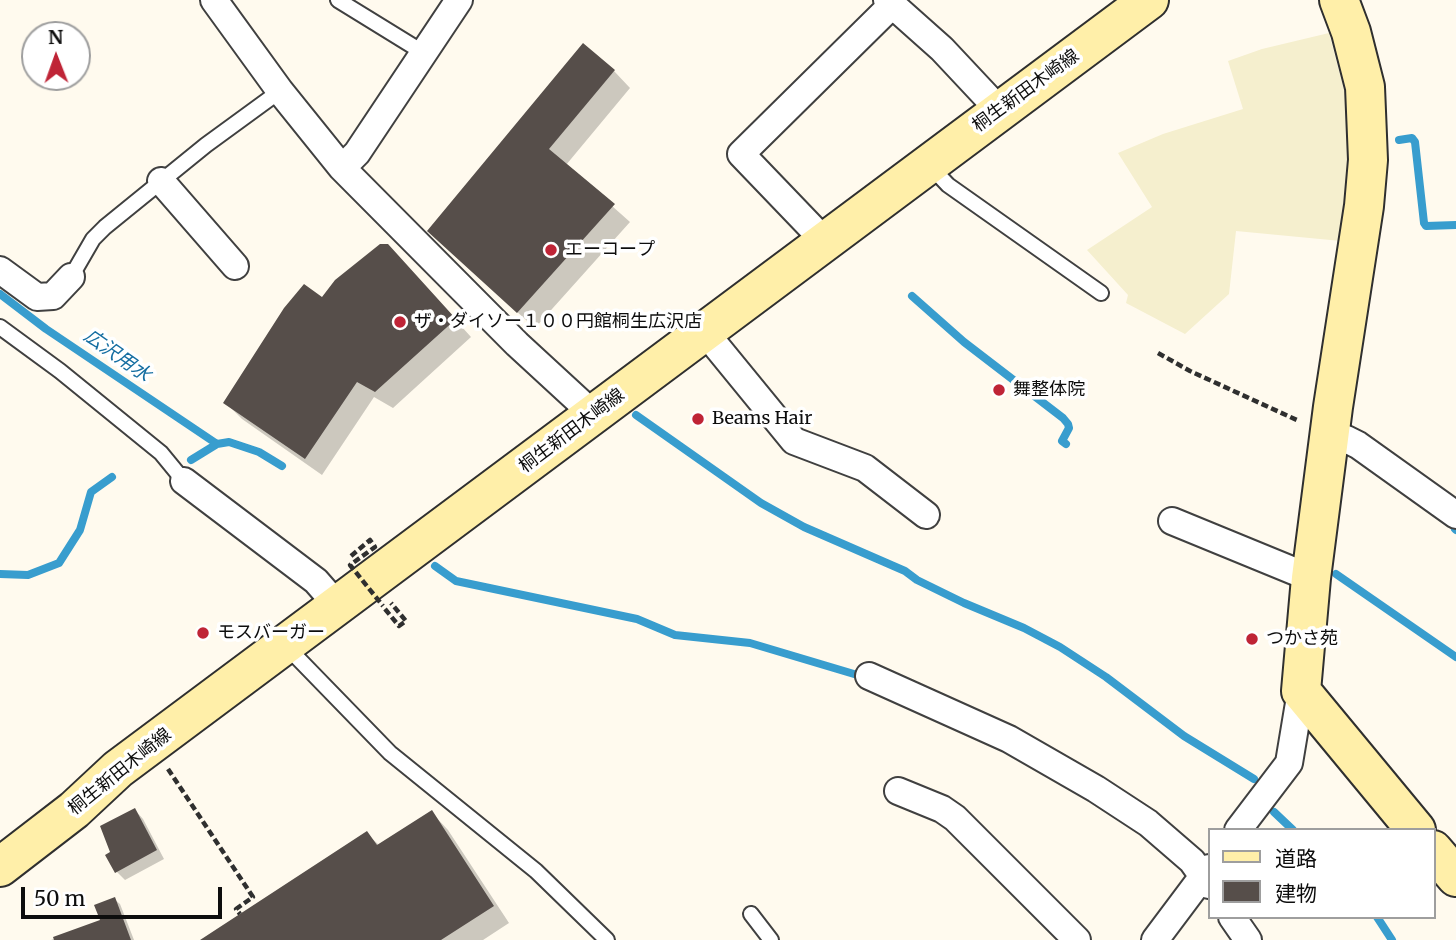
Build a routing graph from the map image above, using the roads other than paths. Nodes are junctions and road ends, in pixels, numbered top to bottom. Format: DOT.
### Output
graph roads {
  1 [pos="214,0"];
  2 [pos="338,0"];
  3 [pos="459,0"];
  4 [pos="1149,0"];
  5 [pos="1339,0"];
  6 [pos="890,2"];
  7 [pos="424,53"];
  8 [pos="280,91"];
  9 [pos="998,112"];
  10 [pos="928,164"];
  11 [pos="342,168"];
  12 [pos="161,181"];
  13 [pos="827,240"];
  14 [pos="235,266"];
  15 [pos="0,270"];
  16 [pos="71,277"];
  17 [pos="1101,293"];
  18 [pos="0,327"];
  19 [pos="704,331"];
  20 [pos="589,418"];
  21 [pos="1315,429"];
  22 [pos="184,481"];
  23 [pos="926,514"];
  24 [pos="1456,515"];
  25 [pos="1172,521"];
  26 [pos="1311,578"];
  27 [pos="337,605"];
  28 [pos="285,645"];
  29 [pos="869,676"];
  30 [pos="1301,691"];
  31 [pos="898,791"];
  32 [pos="1240,828"];
  33 [pos="1414,828"];
  34 [pos="1435,852"];
  35 [pos="0,867"];
  36 [pos="1207,877"];
  37 [pos="1456,877"];
  38 [pos="751,914"];
  39 [pos="1233,919"];
  40 [pos="607,940"];
  41 [pos="772,940"];
  42 [pos="1077,940"];
  43 [pos="1155,940"];
  44 [pos="1248,940"];
  1 -- 8 [label="street"];
  2 -- 7 [label="lane"];
  3 -- 7 [label="street"];
  4 -- 9 [label="main road, 桐生新田木崎線"];
  5 -- 21 [label="main road"];
  6 -- 9 [label="street"];
  6 -- 13 [label="street"];
  7 -- 11 [label="street"];
  8 -- 11 [label="street"];
  8 -- 12 [label="lane"];
  9 -- 10 [label="main road, 桐生新田木崎線"];
  10 -- 13 [label="main road, 桐生新田木崎線"];
  10 -- 17 [label="lane"];
  11 -- 20 [label="street"];
  12 -- 14 [label="street"];
  12 -- 16 [label="lane"];
  13 -- 19 [label="main road, 桐生新田木崎線"];
  15 -- 16 [label="street"];
  18 -- 22 [label="lane"];
  19 -- 20 [label="main road, 桐生新田木崎線"];
  19 -- 23 [label="street"];
  20 -- 27 [label="main road, 桐生新田木崎線"];
  21 -- 24 [label="street"];
  21 -- 26 [label="main road"];
  22 -- 27 [label="street"];
  25 -- 26 [label="street"];
  26 -- 30 [label="main road"];
  27 -- 28 [label="main road, 桐生新田木崎線"];
  28 -- 35 [label="main road, 桐生新田木崎線"];
  28 -- 40 [label="lane"];
  29 -- 36 [label="street"];
  30 -- 32 [label="street"];
  30 -- 33 [label="main road"];
  31 -- 42 [label="street"];
  34 -- 37 [label="main road"];
  36 -- 43 [label="street"];
  38 -- 41 [label="lane"];
  39 -- 44 [label="street"];
}
